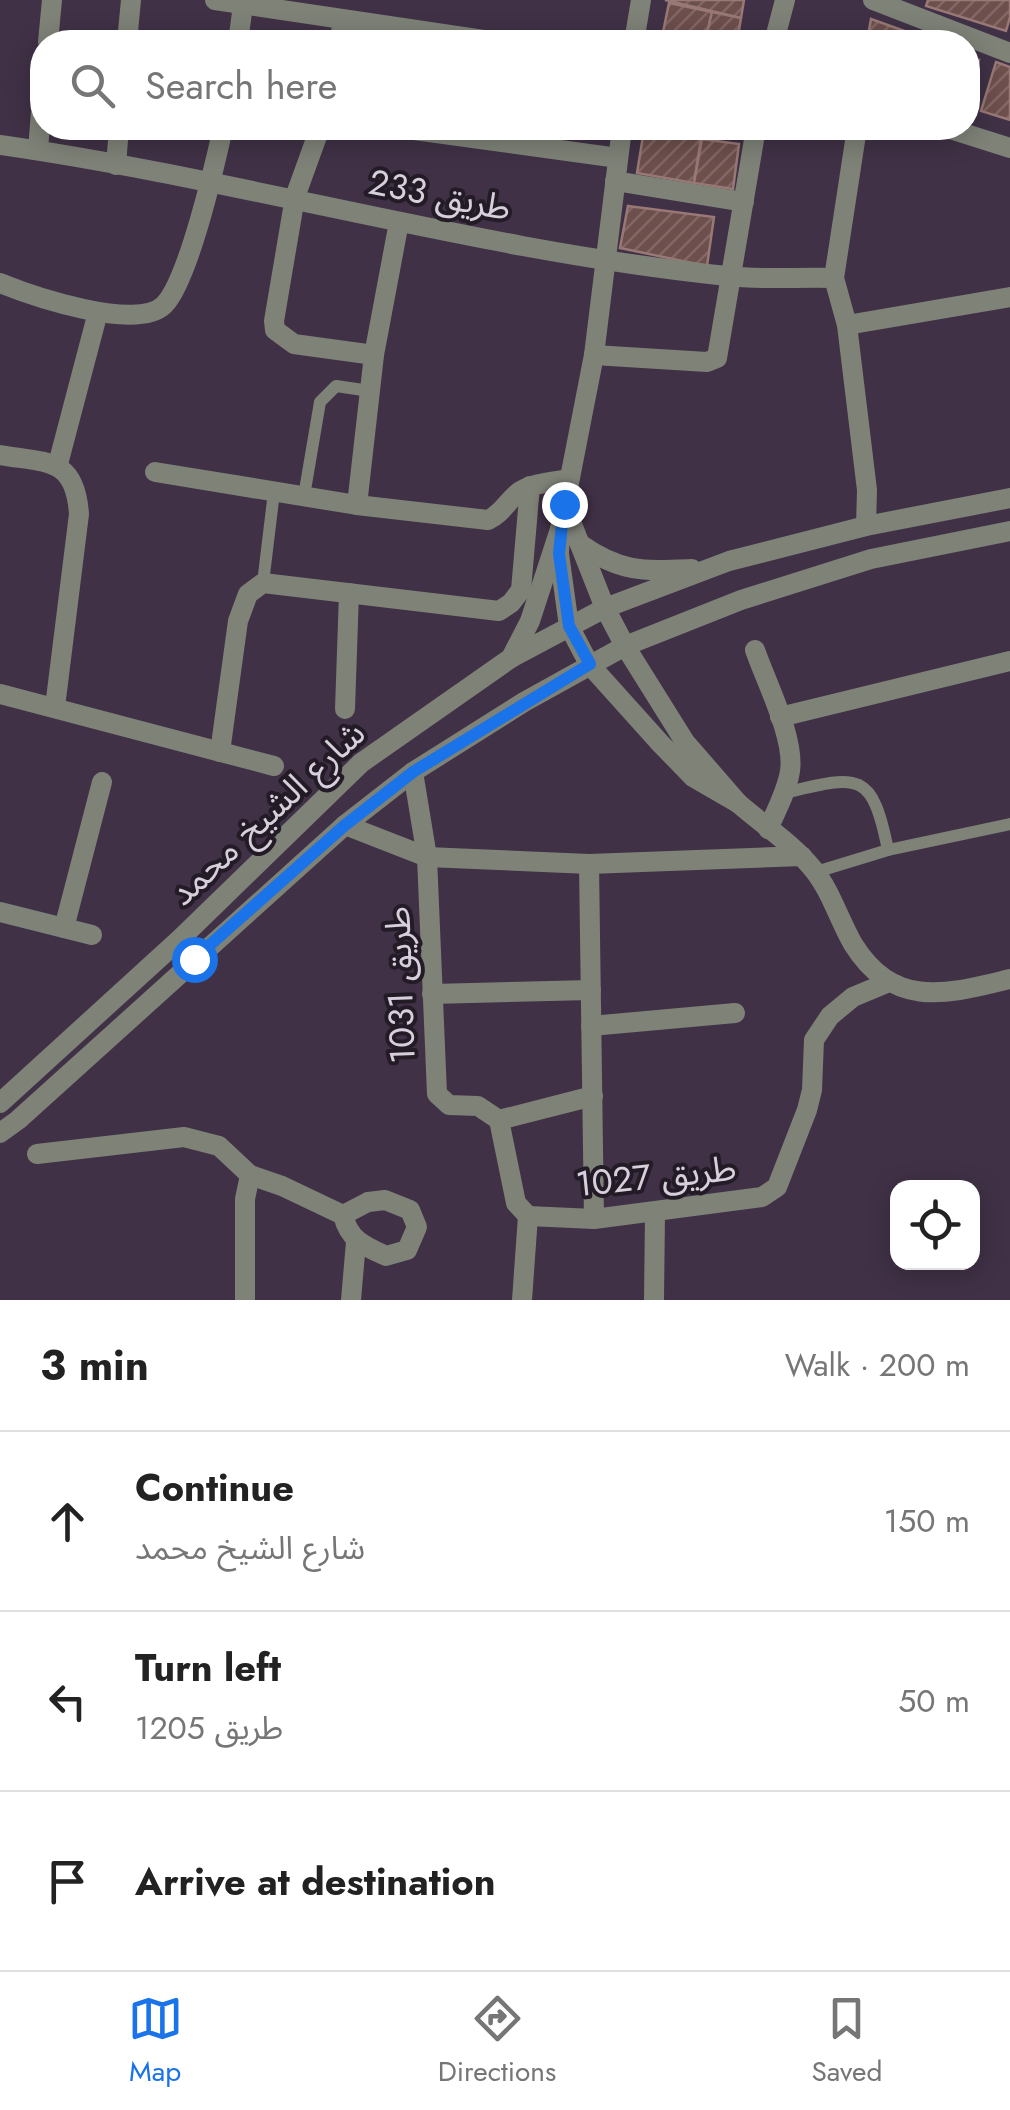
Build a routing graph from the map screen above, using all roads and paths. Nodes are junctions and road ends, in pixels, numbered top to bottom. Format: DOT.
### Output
graph roads {
  1 [pos="52,0"];
  2 [pos="131,0"];
  3 [pos="216,0"];
  4 [pos="641,0"];
  5 [pos="785,0"];
  6 [pos="873,0"];
  7 [pos="243,5"];
  8 [pos="335,13"];
  9 [pos="49,30"];
  10 [pos="128,30"];
  11 [pos="240,30"];
  12 [pos="431,30"];
  13 [pos="636,30"];
  14 [pos="777,30"];
  15 [pos="949,30"];
  16 [pos="980,42"];
  17 [pos="1010,54"];
  18 [pos="980,138"];
  19 [pos="39,140"];
  20 [pos="118,140"];
  21 [pos="219,140"];
  22 [pos="316,140"];
  23 [pos="487,140"];
  24 [pos="620,140"];
  25 [pos="754,140"];
  26 [pos="856,140"];
  27 [pos="0,145"];
  28 [pos="1010,148"];
  29 [pos="38,150"];
  30 [pos="618,158"];
  31 [pos="116,165"];
  32 [pos="211,180"];
  33 [pos="615,182"];
  34 [pos="295,198"];
  35 [pos="744,202"];
  36 [pos="399,222"];
  37 [pos="605,260"];
  38 [pos="731,276"];
  39 [pos="834,278"];
  40 [pos="0,285"];
  41 [pos="1010,297"];
  42 [pos="98,312"];
  43 [pos="847,325"];
  44 [pos="374,355"];
  45 [pos="594,355"];
  46 [pos="370,391"];
  47 [pos="0,455"];
  48 [pos="58,464"];
  49 [pos="154,472"];
  50 [pos="568,479"];
  51 [pos="530,486"];
  52 [pos="274,492"];
  53 [pos="304,496"];
  54 [pos="1010,498"];
  55 [pos="564,504"];
  56 [pos="358,505"];
  57 [pos="866,526"];
  58 [pos="560,529"];
  59 [pos="1010,531"];
  60 [pos="580,544"];
  61 [pos="709,569"];
  62 [pos="263,584"];
  63 [pos="349,593"];
  64 [pos="605,608"];
  65 [pos="569,626"];
  66 [pos="626,646"];
  67 [pos="755,650"];
  68 [pos="511,658"];
  69 [pos="1010,661"];
  70 [pos="590,664"];
  71 [pos="0,694"];
  72 [pos="54,706"];
  73 [pos="344,709"];
  74 [pos="780,717"];
  75 [pos="220,752"];
  76 [pos="274,766"];
  77 [pos="413,772"];
  78 [pos="102,782"];
  79 [pos="784,792"];
  80 [pos="738,803"];
  81 [pos="1010,824"];
  82 [pos="344,826"];
  83 [pos="768,829"];
  84 [pos="888,850"];
  85 [pos="427,857"];
  86 [pos="589,864"];
  87 [pos="809,864"];
  88 [pos="0,912"];
  89 [pos="64,928"];
  90 [pos="92,935"];
  91 [pos="1010,979"];
  92 [pos="889,982"];
  93 [pos="591,990"];
  94 [pos="432,994"];
  95 [pos="734,1012"];
  96 [pos="592,1026"];
  97 [pos="592,1096"];
  98 [pos="0,1103"];
  99 [pos="499,1120"];
  100 [pos="0,1133"];
  101 [pos="37,1154"];
  102 [pos="250,1175"];
  103 [pos="655,1214"];
  104 [pos="343,1215"];
  105 [pos="528,1216"];
  106 [pos="594,1219"];
  107 [pos="356,1242"];
  108 [pos="246,1300"];
  109 [pos="351,1300"];
  110 [pos="522,1300"];
  111 [pos="654,1300"];
  1 -- 9 [label="street"];
  2 -- 10 [label="street"];
  3 -- 7 [label="street"];
  4 -- 13 [label="street"];
  5 -- 14 [label="street"];
  6 -- 15 [label="street"];
  7 -- 8 [label="street"];
  7 -- 11 [label="street"];
  8 -- 12 [label="street"];
  16 -- 17 [label="street"];
  18 -- 28 [label="street"];
  19 -- 29 [label="street"];
  20 -- 31 [label="street"];
  21 -- 32 [label="street"];
  22 -- 34 [label="street"];
  23 -- 30 [label="street"];
  24 -- 30 [label="street"];
  25 -- 35 [label="street"];
  26 -- 39 [label="street"];
  27 -- 29 [label="street, طريق 233"];
  29 -- 31 [label="street, طريق 233"];
  30 -- 33 [label="street"];
  31 -- 32 [label="street, طريق 233"];
  32 -- 34 [label="street, طريق 233"];
  32 -- 42 [label="street"];
  33 -- 35 [label="street"];
  33 -- 37 [label="street"];
  34 -- 36 [label="street, طريق 233"];
  34 -- 44 [label="street"];
  35 -- 38 [label="street"];
  36 -- 37 [label="street, طريق 233"];
  36 -- 44 [label="street"];
  37 -- 38 [label="street, طريق 233"];
  37 -- 45 [label="street"];
  38 -- 39 [label="street, طريق 233"];
  38 -- 45 [label="street"];
  39 -- 43 [label="street"];
  40 -- 42 [label="street"];
  41 -- 43 [label="street"];
  42 -- 48 [label="street"];
  43 -- 57 [label="street"];
  44 -- 46 [label="street"];
  45 -- 50 [label="street"];
  46 -- 53 [label="lane"];
  46 -- 56 [label="street"];
  47 -- 48 [label="street"];
  48 -- 72 [label="street"];
  49 -- 52 [label="street"];
  50 -- 51 [label="street"];
  50 -- 55 [label="street"];
  51 -- 56 [label="street"];
  51 -- 63 [label="street"];
  52 -- 53 [label="street"];
  52 -- 62 [label="lane"];
  53 -- 56 [label="street"];
  54 -- 57 [label="street, شارع الشيخ محمد"];
  55 -- 58 [label="street"];
  55 -- 60 [label="street"];
  57 -- 61 [label="street, شارع الشيخ محمد"];
  58 -- 65 [label="street"];
  58 -- 68 [label="street"];
  59 -- 66 [label="street, شارع الشيخ محمد"];
  60 -- 61 [label="street"];
  60 -- 64 [label="street"];
  61 -- 64 [label="street, شارع الشيخ محمد"];
  62 -- 63 [label="street"];
  62 -- 75 [label="street"];
  63 -- 73 [label="street"];
  64 -- 65 [label="street, شارع الشيخ محمد"];
  64 -- 66 [label="street"];
  65 -- 68 [label="street, شارع الشيخ محمد"];
  65 -- 70 [label="street"];
  66 -- 70 [label="street, شارع الشيخ محمد"];
  66 -- 80 [label="street"];
  67 -- 74 [label="street"];
  68 -- 98 [label="street, شارع الشيخ محمد"];
  69 -- 74 [label="street"];
  70 -- 77 [label="street, شارع الشيخ محمد"];
  70 -- 80 [label="street"];
  71 -- 72 [label="street"];
  72 -- 75 [label="street"];
  74 -- 79 [label="street"];
  75 -- 76 [label="street"];
  77 -- 82 [label="street, شارع الشيخ محمد"];
  77 -- 85 [label="street, طريق 1031"];
  78 -- 89 [label="street"];
  79 -- 83 [label="street"];
  79 -- 84 [label="lane"];
  80 -- 83 [label="street"];
  81 -- 84 [label="lane"];
  82 -- 85 [label="street"];
  82 -- 100 [label="street, شارع الشيخ محمد"];
  83 -- 87 [label="street"];
  84 -- 87 [label="lane"];
  85 -- 86 [label="street"];
  85 -- 94 [label="street, طريق 1031"];
  86 -- 87 [label="street"];
  86 -- 93 [label="street"];
  87 -- 92 [label="street"];
  88 -- 89 [label="street"];
  89 -- 90 [label="street"];
  91 -- 92 [label="street"];
  92 -- 103 [label="street, طريق 1027"];
  93 -- 94 [label="street"];
  93 -- 96 [label="street"];
  94 -- 99 [label="street, طريق 1031"];
  95 -- 96 [label="street"];
  96 -- 97 [label="street"];
  97 -- 99 [label="street"];
  97 -- 106 [label="street"];
  99 -- 105 [label="street"];
  101 -- 102 [label="street"];
  102 -- 104 [label="street"];
  102 -- 108 [label="street"];
  103 -- 106 [label="street, طريق 1027"];
  103 -- 111 [label="street"];
  104 -- 107 [label="street"];
  104 -- 107 [label="street"];
  105 -- 106 [label="street, طريق 1027"];
  105 -- 110 [label="street"];
  107 -- 109 [label="street"];
}
